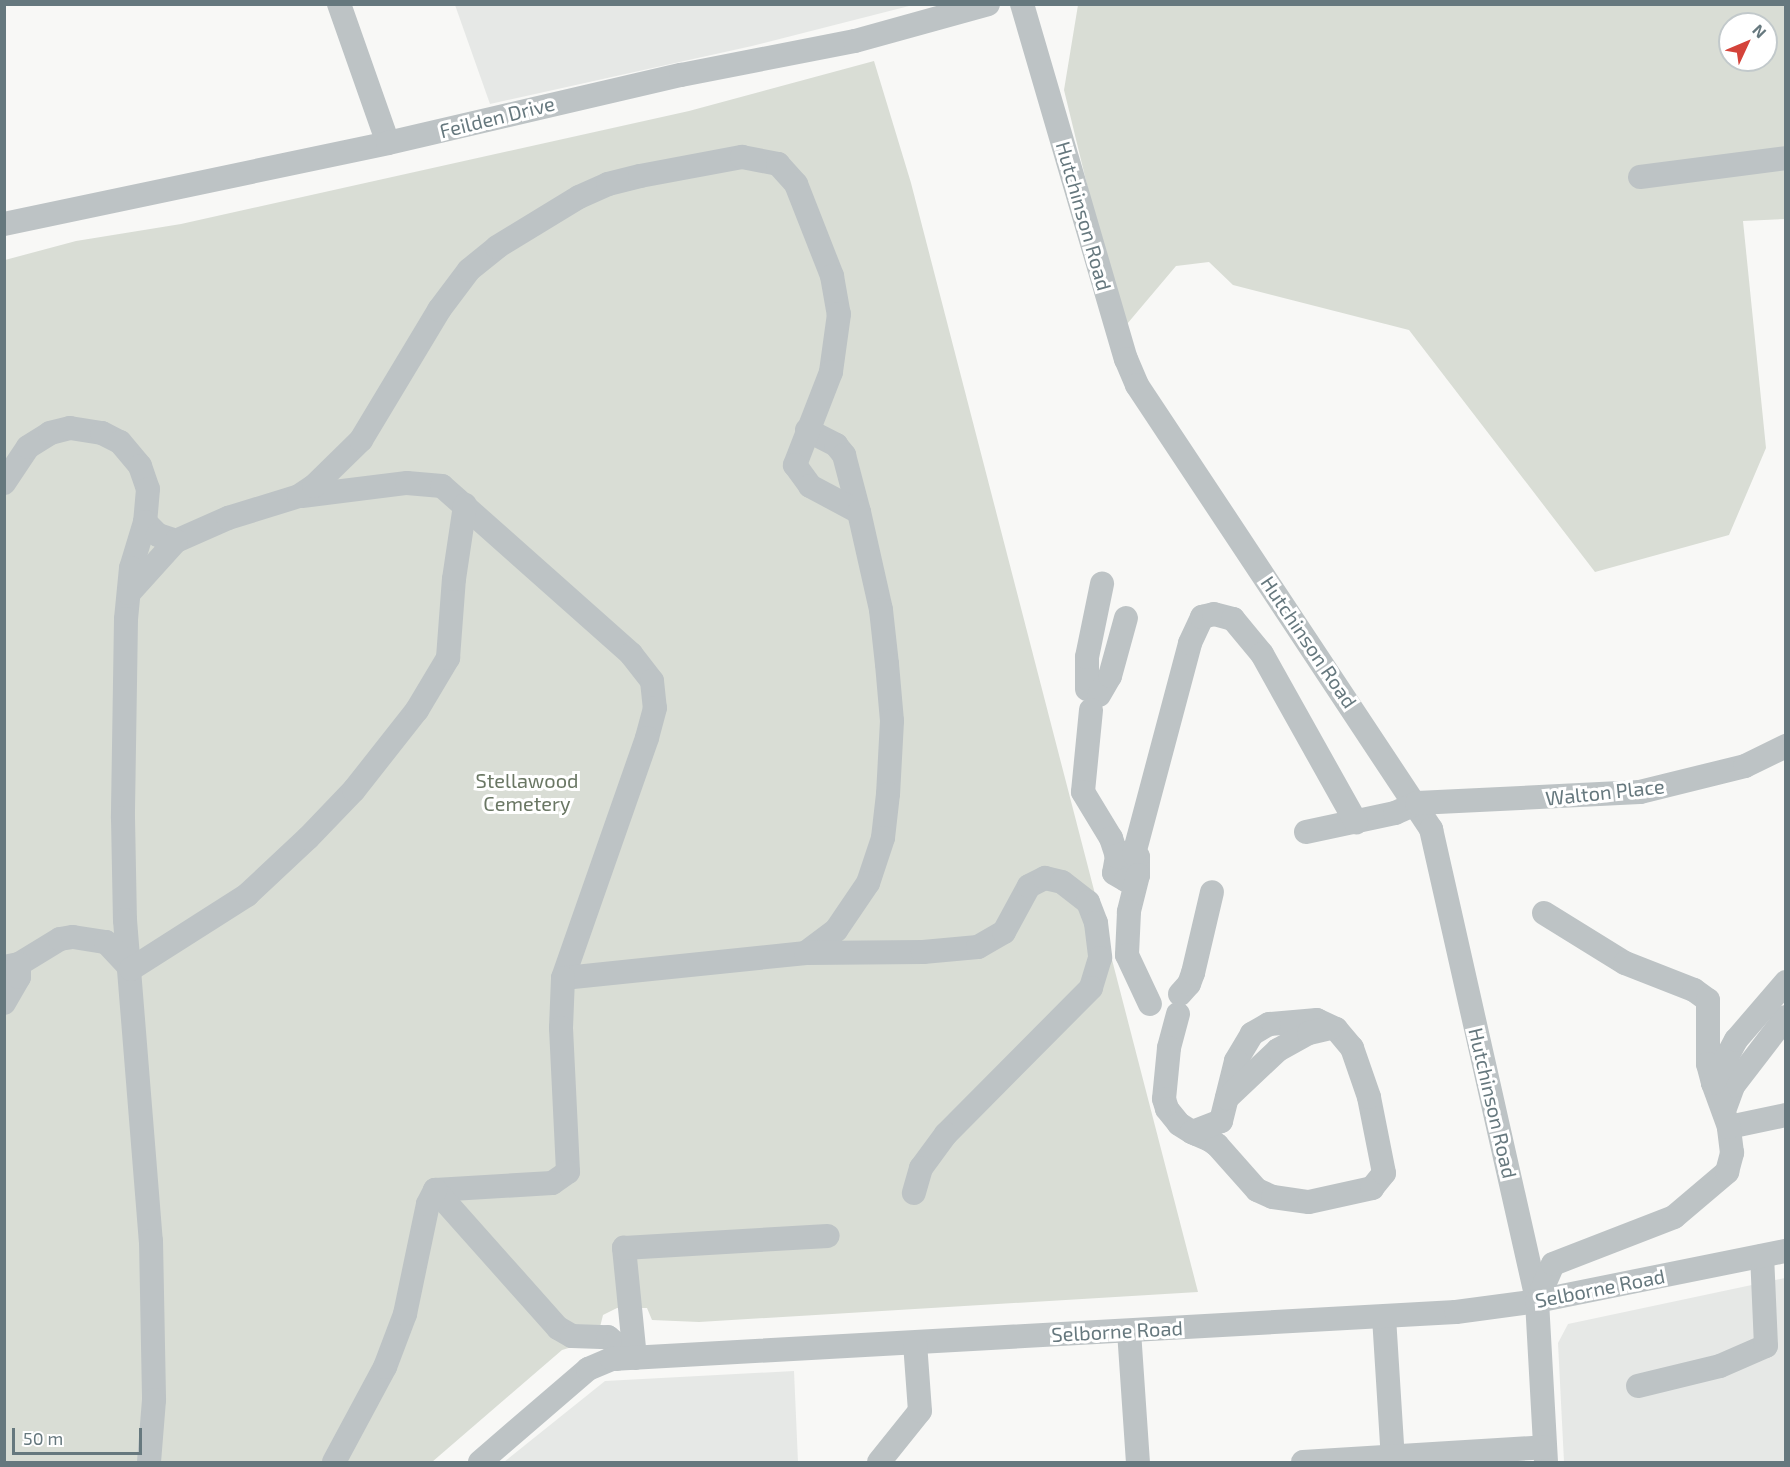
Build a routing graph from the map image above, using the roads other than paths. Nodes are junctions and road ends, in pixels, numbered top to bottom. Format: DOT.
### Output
graph roads {
  1 [pos="339,4"];
  2 [pos="988,4"];
  3 [pos="1022,4"];
  4 [pos="388,143"];
  5 [pos="1785,158"];
  6 [pos="1640,177"];
  7 [pos="4,224"];
  8 [pos="807,430"];
  9 [pos="4,483"];
  10 [pos="299,496"];
  11 [pos="465,506"];
  12 [pos="859,512"];
  13 [pos="145,522"];
  14 [pos="176,541"];
  15 [pos="1102,584"];
  16 [pos="129,593"];
  17 [pos="1126,618"];
  18 [pos="1092,698"];
  19 [pos="1785,746"];
  20 [pos="1417,803"];
  21 [pos="1356,822"];
  22 [pos="1306,832"];
  23 [pos="1127,862"];
  24 [pos="1212,892"];
  25 [pos="1544,913"];
  26 [pos="806,953"];
  27 [pos="12,966"];
  28 [pos="131,969"];
  29 [pos="563,978"];
  30 [pos="1785,982"];
  31 [pos="1161,999"];
  32 [pos="4,1003"];
  33 [pos="1780,1004"];
  34 [pos="1713,1083"];
  35 [pos="1225,1106"];
  36 [pos="1785,1115"];
  37 [pos="1727,1119"];
  38 [pos="1192,1132"];
  39 [pos="1232,1163"];
  40 [pos="435,1190"];
  41 [pos="914,1193"];
  42 [pos="828,1236"];
  43 [pos="1785,1251"];
  44 [pos="1762,1256"];
  45 [pos="1537,1301"];
  46 [pos="1384,1317"];
  47 [pos="1129,1330"];
  48 [pos="915,1343"];
  49 [pos="626,1358"];
  50 [pos="1638,1386"];
  51 [pos="1545,1455"];
  52 [pos="1392,1460"];
  53 [pos="149,1462"];
  54 [pos="334,1462"];
  55 [pos="480,1462"];
  56 [pos="879,1462"];
  57 [pos="1138,1462"];
  58 [pos="1303,1462"];
  1 -- 4 [label="street"];
  2 -- 4 [label="street, Feilden Drive"];
  3 -- 20 [label="street, Hutchinson Road"];
  4 -- 7 [label="street, Feilden Drive"];
  5 -- 6 [label="street"];
  8 -- 10 [label="street"];
  8 -- 12 [label="street"];
  8 -- 12 [label="street"];
  9 -- 13 [label="street"];
  10 -- 11 [label="street"];
  10 -- 14 [label="street"];
  11 -- 28 [label="street"];
  11 -- 29 [label="street"];
  12 -- 26 [label="street"];
  13 -- 14 [label="street"];
  13 -- 16 [label="street"];
  14 -- 16 [label="street"];
  15 -- 18 [label="street"];
  16 -- 28 [label="street"];
  17 -- 18 [label="street"];
  18 -- 23 [label="street"];
  19 -- 20 [label="street, Walton Place"];
  20 -- 21 [label="street"];
  20 -- 45 [label="street, Hutchinson Road"];
  21 -- 22 [label="street"];
  21 -- 23 [label="street"];
  23 -- 31 [label="street"];
  24 -- 31 [label="street"];
  25 -- 34 [label="street"];
  26 -- 29 [label="street"];
  26 -- 41 [label="street"];
  27 -- 28 [label="street"];
  27 -- 32 [label="street"];
  28 -- 53 [label="street"];
  29 -- 40 [label="street"];
  30 -- 33 [label="street"];
  31 -- 38 [label="street"];
  33 -- 34 [label="street"];
  33 -- 37 [label="street"];
  34 -- 37 [label="street"];
  35 -- 38 [label="street"];
  35 -- 39 [label="street"];
  35 -- 39 [label="street"];
  36 -- 37 [label="street"];
  37 -- 45 [label="street"];
  38 -- 39 [label="street"];
  40 -- 49 [label="street"];
  40 -- 54 [label="street"];
  42 -- 49 [label="street"];
  43 -- 44 [label="street, Selborne Road"];
  44 -- 45 [label="street, Selborne Road"];
  44 -- 50 [label="street"];
  45 -- 46 [label="street, Selborne Road"];
  45 -- 51 [label="street"];
  46 -- 47 [label="street, Selborne Road"];
  46 -- 52 [label="street"];
  47 -- 48 [label="street, Selborne Road"];
  47 -- 57 [label="street"];
  48 -- 49 [label="street, Selborne Road"];
  48 -- 56 [label="street"];
  49 -- 55 [label="street, Selborne Road"];
  51 -- 52 [label="street"];
  52 -- 58 [label="street"];
}
